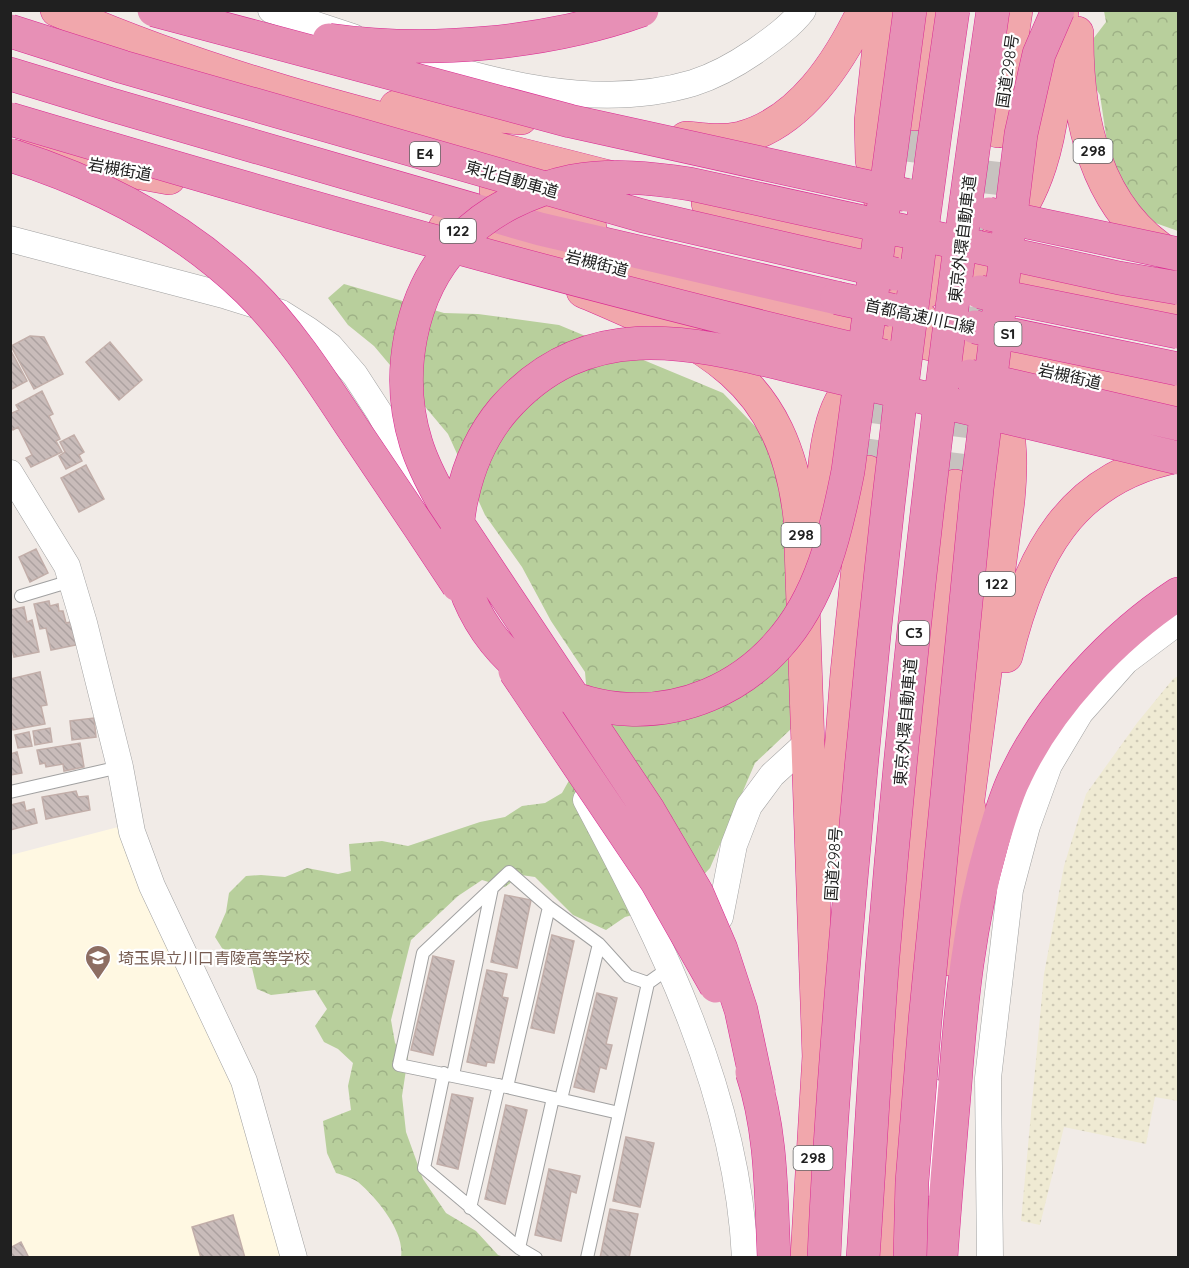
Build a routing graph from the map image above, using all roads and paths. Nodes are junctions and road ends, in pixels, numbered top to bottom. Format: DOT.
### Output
graph roads {
  1 [pos="57,10"];
  2 [pos="154,10"];
  3 [pos="159,10"];
  4 [pos="271,10"];
  5 [pos="642,10"];
  6 [pos="803,10"];
  7 [pos="864,10"];
  8 [pos="883,10"];
  9 [pos="910,10"];
  10 [pos="931,10"];
  11 [pos="953,10"];
  12 [pos="993,10"];
  13 [pos="1016,10"];
  14 [pos="1060,10"];
  15 [pos="1078,10"];
  16 [pos="10,31"];
  17 [pos="10,74"];
  18 [pos="305,99"];
  19 [pos="915,114"];
  20 [pos="10,119"];
  21 [pos="998,131"];
  22 [pos="10,150"];
  23 [pos="10,155"];
  24 [pos="425,224"];
  25 [pos="10,239"];
  26 [pos="907,253"];
  27 [pos="1179,254"];
  28 [pos="1179,260"];
  29 [pos="844,263"];
  30 [pos="960,281"];
  31 [pos="1179,288"];
  32 [pos="1179,306"];
  33 [pos="835,310"];
  34 [pos="908,322"];
  35 [pos="1179,332"];
  36 [pos="1179,348"];
  37 [pos="962,352"];
  38 [pos="1179,369"];
  39 [pos="1179,401"];
  40 [pos="1179,424"];
  41 [pos="1179,457"];
  42 [pos="868,472"];
  43 [pos="12,478"];
  44 [pos="955,486"];
  45 [pos="70,581"];
  46 [pos="1179,594"];
  47 [pos="21,596"];
  48 [pos="1179,622"];
  49 [pos="808,742"];
  50 [pos="120,767"];
  51 [pos="10,792"];
  52 [pos="964,829"];
  53 [pos="492,888"];
  54 [pos="549,907"];
  55 [pos="599,944"];
  56 [pos="669,968"];
  57 [pos="648,983"];
  58 [pos="819,1059"];
  59 [pos="929,1072"];
  60 [pos="448,1074"];
  61 [pos="503,1086"];
  62 [pos="759,1094"];
  63 [pos="557,1098"];
  64 [pos="619,1113"];
  65 [pos="470,1208"];
  66 [pos="519,1248"];
  67 [pos="294,1257"];
  68 [pos="536,1257"];
  69 [pos="587,1257"];
  70 [pos="745,1257"];
  71 [pos="774,1257"];
  72 [pos="807,1257"];
  73 [pos="824,1257"];
  74 [pos="863,1257"];
  75 [pos="888,1257"];
  76 [pos="909,1257"];
  77 [pos="925,1257"];
  78 [pos="941,1257"];
  79 [pos="990,1257"];
  1 -- 18 [label="highway, 122"];
  2 -- 27 [label="highway, bridge"];
  3 -- 5 [label="highway, bridge"];
  4 -- 6 [label="street"];
  7 -- 18 [label="highway"];
  8 -- 26 [label="highway"];
  9 -- 41 [label="highway, bridge"];
  10 -- 19 [label="highway"];
  11 -- 73 [label="highway, C3, bridge"];
  12 -- 74 [label="highway, 東京外環自動車道 / C3, bridge"];
  13 -- 21 [label="highway, 国道298号"];
  14 -- 30 [label="highway, 298"];
  14 -- 76 [label="highway, bridge"];
  15 -- 28 [label="highway, 298"];
  16 -- 29 [label="highway, 東北自動車道 / E4, bridge"];
  17 -- 33 [label="highway, bridge"];
  18 -- 26 [label="highway, 122"];
  18 -- 34 [label="highway, 122"];
  20 -- 40 [label="highway, bridge"];
  22 -- 24 [label="highway, 岩槻街道 / 122"];
  23 -- 62 [label="highway, bridge"];
  24 -- 33 [label="highway, 岩槻街道 / 122"];
  24 -- 49 [label="highway, 298"];
  25 -- 56 [label="street"];
  26 -- 30 [label="highway, 122"];
  29 -- 35 [label="highway, S1, bridge"];
  30 -- 32 [label="highway, 122"];
  30 -- 34 [label="highway, 298"];
  30 -- 36 [label="highway, 122"];
  31 -- 62 [label="highway, bridge"];
  33 -- 34 [label="highway, 岩槻街道 / 122"];
  33 -- 38 [label="highway, 首都高速川口線 / S1, bridge"];
  34 -- 37 [label="highway, 岩槻街道 / 122"];
  34 -- 49 [label="highway, 298"];
  37 -- 39 [label="highway, 岩槻街道 / 122"];
  37 -- 52 [label="highway, 122"];
  41 -- 52 [label="highway"];
  42 -- 58 [label="highway, 国道298号 / 298"];
  43 -- 45 [label="street"];
  44 -- 75 [label="highway"];
  45 -- 47 [label="lane"];
  45 -- 50 [label="street"];
  46 -- 78 [label="highway"];
  48 -- 79 [label="street"];
  49 -- 56 [label="street"];
  49 -- 58 [label="highway, 298"];
  50 -- 51 [label="lane"];
  50 -- 67 [label="street"];
  52 -- 59 [label="highway"];
  53 -- 54 [label="lane"];
  53 -- 60 [label="lane"];
  53 -- 60 [label="lane"];
  54 -- 55 [label="lane"];
  54 -- 61 [label="lane"];
  55 -- 57 [label="lane"];
  55 -- 63 [label="lane"];
  56 -- 57 [label="lane"];
  56 -- 70 [label="street"];
  57 -- 64 [label="lane"];
  58 -- 72 [label="highway, 国道298号 / 298"];
  59 -- 76 [label="highway"];
  59 -- 77 [label="street"];
  60 -- 61 [label="lane"];
  60 -- 65 [label="lane"];
  61 -- 63 [label="lane"];
  61 -- 65 [label="lane"];
  62 -- 71 [label="highway, bridge"];
  63 -- 64 [label="lane"];
  63 -- 66 [label="lane"];
  64 -- 69 [label="lane"];
  65 -- 66 [label="lane"];
  66 -- 68 [label="lane"];
}
